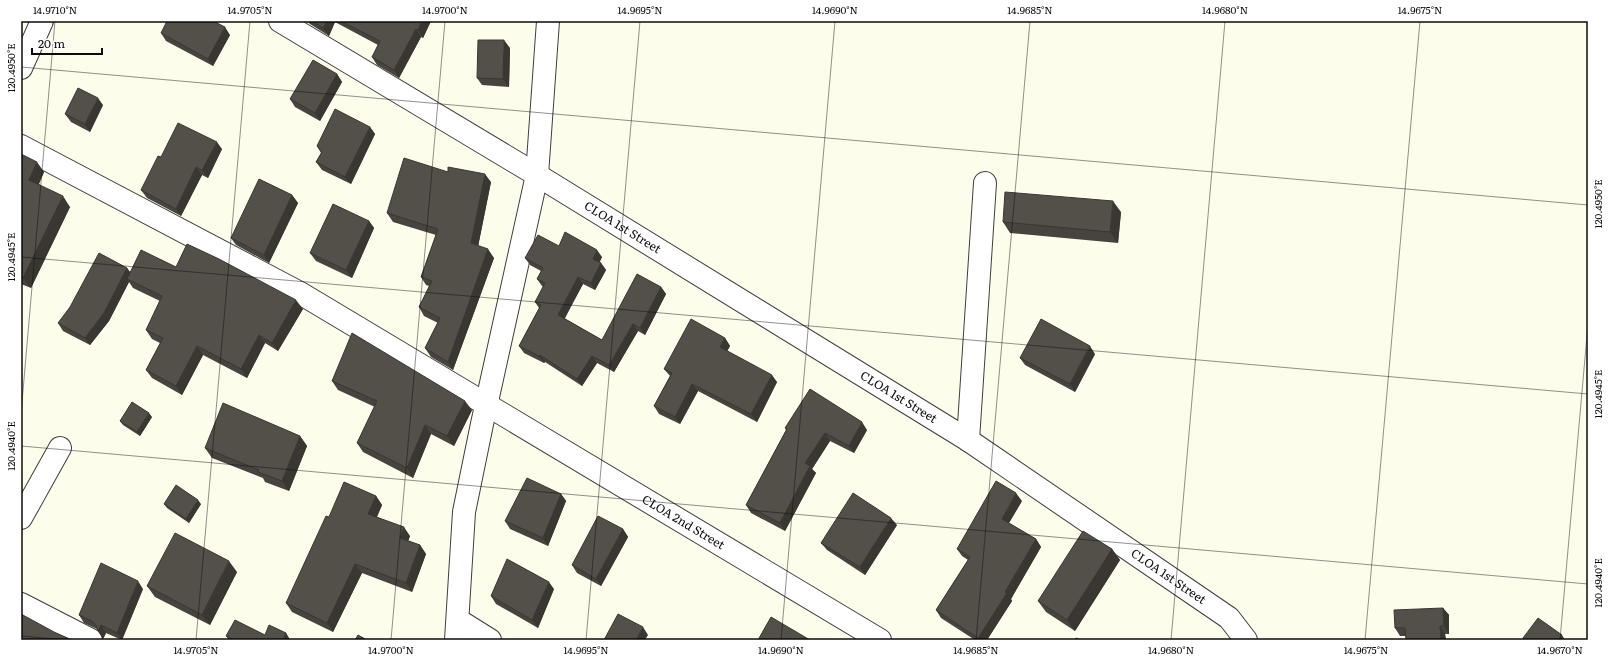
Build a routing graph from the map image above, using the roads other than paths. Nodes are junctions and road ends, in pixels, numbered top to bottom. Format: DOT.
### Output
graph roads {
  1 [pos="42,21"];
  2 [pos="280,21"];
  3 [pos="548,21"];
  4 [pos="21,68"];
  5 [pos="21,146"];
  6 [pos="536,175"];
  7 [pos="985,183"];
  8 [pos="486,405"];
  9 [pos="968,440"];
  10 [pos="60,448"];
  11 [pos="21,518"];
  12 [pos="21,604"];
  13 [pos="457,630"];
  14 [pos="91,640"];
  15 [pos="490,640"];
  16 [pos="880,640"];
  17 [pos="1246,640"];
  1 -- 4 [label="street"];
  2 -- 6 [label="street, CLOA 1st Street"];
  3 -- 6 [label="street"];
  5 -- 8 [label="street, CLOA 2nd Street"];
  6 -- 8 [label="street"];
  6 -- 9 [label="street, CLOA 1st Street"];
  7 -- 9 [label="street"];
  8 -- 13 [label="street"];
  8 -- 16 [label="street, CLOA 2nd Street"];
  9 -- 17 [label="street, CLOA 1st Street"];
  10 -- 11 [label="street"];
  12 -- 14 [label="street"];
  13 -- 15 [label="street"];
}
